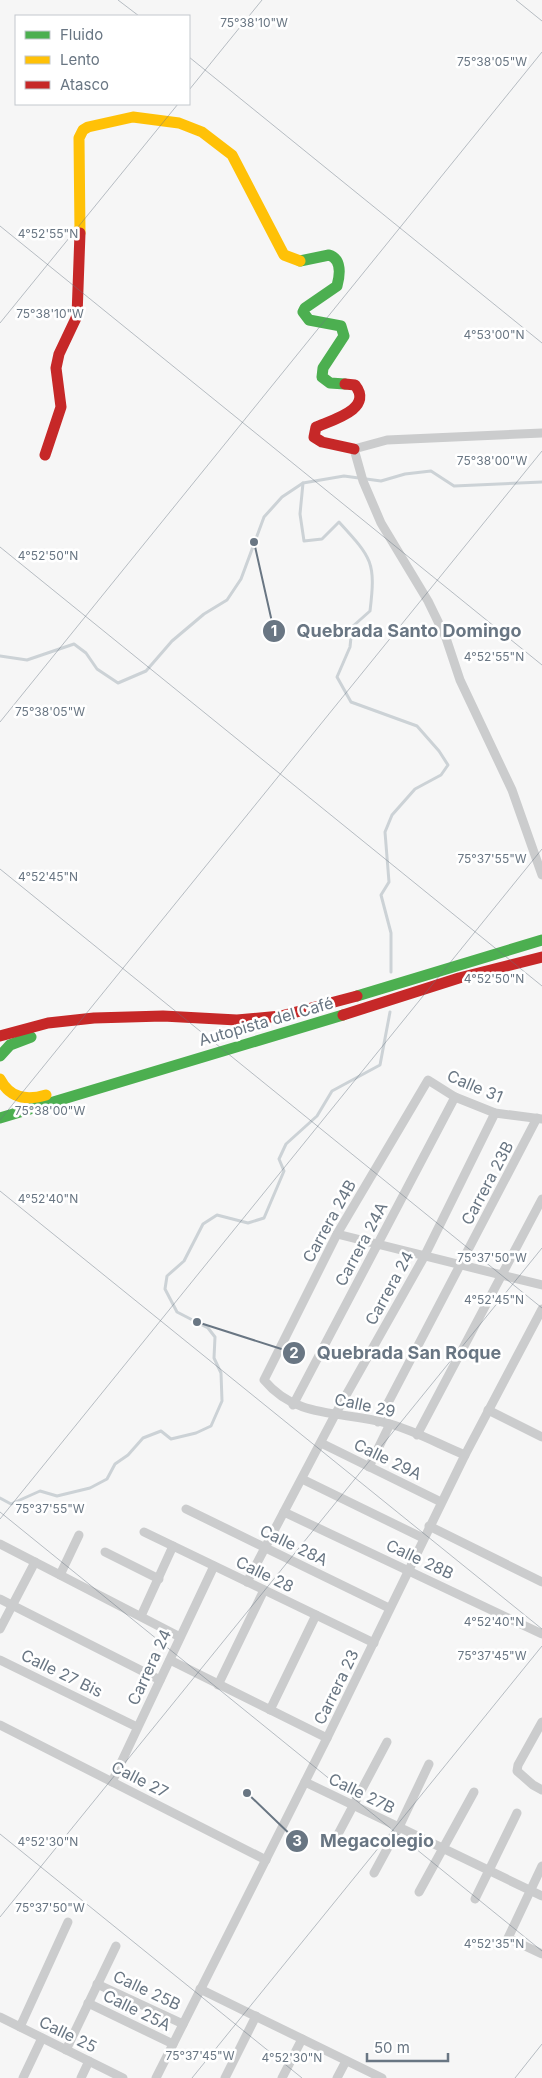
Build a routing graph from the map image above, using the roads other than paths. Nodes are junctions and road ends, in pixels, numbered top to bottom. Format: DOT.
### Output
graph roads {
  1 [pos="542,433"];
  2 [pos="354,449"];
  3 [pos="46,455"];
  4 [pos="542,875"];
  5 [pos="542,940"];
  6 [pos="542,957"];
  7 [pos="204,1018"];
  8 [pos="0,1036"];
  9 [pos="0,1056"];
  10 [pos="205,1056"];
  11 [pos="0,1079"];
  12 [pos="428,1080"];
  13 [pos="455,1097"];
  14 [pos="495,1113"];
  15 [pos="0,1118"];
  16 [pos="540,1118"];
  17 [pos="542,1199"];
  18 [pos="337,1234"];
  19 [pos="378,1244"];
  20 [pos="424,1257"];
  21 [pos="460,1266"];
  22 [pos="502,1276"];
  23 [pos="542,1285"];
  24 [pos="542,1309"];
  25 [pos="264,1380"];
  26 [pos="293,1405"];
  27 [pos="488,1410"];
  28 [pos="336,1414"];
  29 [pos="378,1422"];
  30 [pos="390,1424"];
  31 [pos="417,1435"];
  32 [pos="542,1436"];
  33 [pos="321,1443"];
  34 [pos="465,1455"];
  35 [pos="369,1467"];
  36 [pos="302,1478"];
  37 [pos="441,1502"];
  38 [pos="186,1509"];
  39 [pos="284,1512"];
  40 [pos="429,1526"];
  41 [pos="144,1532"];
  42 [pos="78,1535"];
  43 [pos="423,1538"];
  44 [pos="0,1544"];
  45 [pos="173,1546"];
  46 [pos="265,1548"];
  47 [pos="105,1552"];
  48 [pos="35,1562"];
  49 [pos="214,1566"];
  50 [pos="408,1570"];
  51 [pos="60,1575"];
  52 [pos="159,1579"];
  53 [pos="247,1582"];
  54 [pos="542,1582"];
  55 [pos="264,1590"];
  56 [pos="0,1599"];
  57 [pos="12,1605"];
  58 [pos="389,1608"];
  59 [pos="316,1615"];
  60 [pos="141,1616"];
  61 [pos="0,1630"];
  62 [pos="542,1634"];
  63 [pos="180,1637"];
  64 [pos="374,1643"];
  65 [pos="0,1660"];
  66 [pos="170,1660"];
  67 [pos="160,1680"];
  68 [pos="218,1685"];
  69 [pos="270,1710"];
  70 [pos="542,1722"];
  71 [pos="0,1725"];
  72 [pos="138,1728"];
  73 [pos="538,1737"];
  74 [pos="327,1738"];
  75 [pos="386,1742"];
  76 [pos="429,1764"];
  77 [pos="112,1782"];
  78 [pos="305,1782"];
  79 [pos="542,1790"];
  80 [pos="474,1792"];
  81 [pos="353,1805"];
  82 [pos="517,1813"];
  83 [pos="400,1827"];
  84 [pos="336,1838"];
  85 [pos="443,1848"];
  86 [pos="266,1860"];
  87 [pos="542,1866"];
  88 [pos="489,1870"];
  89 [pos="374,1873"];
  90 [pos="530,1890"];
  91 [pos="418,1892"];
  92 [pos="542,1896"];
  93 [pos="475,1899"];
  94 [pos="68,1922"];
  95 [pos="116,1946"];
  96 [pos="542,1954"];
  97 [pos="97,1984"];
  98 [pos="200,1989"];
  99 [pos="88,2002"];
  100 [pos="256,2016"];
  101 [pos="0,2017"];
  102 [pos="183,2024"];
  103 [pos="20,2027"];
  104 [pos="42,2038"];
  105 [pos="302,2039"];
  106 [pos="173,2044"];
  107 [pos="66,2050"];
  108 [pos="89,2061"];
  109 [pos="346,2061"];
  110 [pos="24,2078"];
  111 [pos="81,2078"];
  112 [pos="123,2078"];
  113 [pos="156,2078"];
  114 [pos="225,2078"];
  115 [pos="282,2078"];
  116 [pos="337,2078"];
  117 [pos="382,2078"];
  1 -- 2 [label="street"];
  2 -- 3 [label="main road"];
  2 -- 4 [label="street"];
  5 -- 7 [label="main road, Autopista del Café"];
  6 -- 10 [label="main road, Autopista del Café"];
  7 -- 8 [label="main road, Autopista del Café"];
  7 -- 9 [label="main road"];
  10 -- 11 [label="main road"];
  10 -- 15 [label="main road, Autopista del Café"];
  12 -- 13 [label="street, Calle 31"];
  12 -- 18 [label="street, Carrera 24B"];
  13 -- 14 [label="street, Calle 31"];
  13 -- 19 [label="street, Carrera 24A"];
  14 -- 16 [label="street, Calle 31"];
  14 -- 20 [label="street, Carrera 24"];
  16 -- 21 [label="street, Carrera 23B"];
  17 -- 22 [label="street"];
  18 -- 19 [label="street"];
  18 -- 25 [label="street, Carrera 24B"];
  19 -- 20 [label="street"];
  19 -- 26 [label="street, Carrera 24A"];
  20 -- 21 [label="street"];
  20 -- 28 [label="street, Carrera 24"];
  21 -- 22 [label="street"];
  21 -- 29 [label="street, Carrera 23B"];
  22 -- 23 [label="street"];
  22 -- 31 [label="street"];
  24 -- 27 [label="street, Carrera 23"];
  25 -- 26 [label="street, Calle 29"];
  26 -- 28 [label="street, Calle 29"];
  27 -- 32 [label="street"];
  27 -- 34 [label="street, Carrera 23"];
  28 -- 29 [label="street, Calle 29"];
  28 -- 33 [label="street, Carrera 24"];
  29 -- 30 [label="street, Calle 29"];
  30 -- 31 [label="street, Calle 29"];
  30 -- 35 [label="street"];
  31 -- 34 [label="street, Calle 29"];
  33 -- 35 [label="street, Calle 29A"];
  33 -- 36 [label="street, Carrera 24"];
  34 -- 37 [label="street, Carrera 23"];
  35 -- 37 [label="street, Calle 29A"];
  36 -- 39 [label="street, Carrera 24"];
  36 -- 43 [label="street"];
  37 -- 40 [label="street, Carrera 23"];
  38 -- 46 [label="street, Calle 28A"];
  39 -- 46 [label="street, Carrera 24"];
  39 -- 50 [label="street, Calle 28B"];
  40 -- 43 [label="street, Carrera 23"];
  40 -- 54 [label="street"];
  41 -- 45 [label="street, Calle 28"];
  42 -- 51 [label="street"];
  43 -- 50 [label="street, Carrera 23"];
  44 -- 48 [label="street"];
  45 -- 49 [label="street, Calle 28"];
  45 -- 52 [label="street"];
  46 -- 53 [label="street, Carrera 24"];
  46 -- 58 [label="street, Calle 28A"];
  47 -- 52 [label="street"];
  48 -- 51 [label="street"];
  48 -- 57 [label="street"];
  49 -- 53 [label="street, Calle 28"];
  49 -- 63 [label="street, Carrera 24"];
  50 -- 58 [label="street, Carrera 23"];
  50 -- 62 [label="street, Calle 28B"];
  51 -- 60 [label="street"];
  52 -- 60 [label="street"];
  53 -- 55 [label="street, Calle 28"];
  55 -- 59 [label="street, Calle 28"];
  55 -- 68 [label="street"];
  56 -- 57 [label="street"];
  57 -- 61 [label="street"];
  57 -- 67 [label="street"];
  58 -- 64 [label="street, Carrera 23"];
  59 -- 64 [label="street, Calle 28"];
  59 -- 69 [label="street"];
  60 -- 63 [label="street"];
  63 -- 66 [label="street, Carrera 24"];
  64 -- 74 [label="street, Carrera 23"];
  65 -- 72 [label="street, Calle 27 Bis"];
  66 -- 67 [label="street, Carrera 24"];
  66 -- 68 [label="street"];
  67 -- 72 [label="street, Carrera 24"];
  68 -- 69 [label="street"];
  69 -- 74 [label="street"];
  70 -- 73 [label="street"];
  71 -- 77 [label="street, Calle 27"];
  72 -- 77 [label="street, Carrera 24"];
  73 -- 79 [label="street"];
  74 -- 78 [label="street, Carrera 23"];
  75 -- 81 [label="street"];
  76 -- 83 [label="street"];
  77 -- 86 [label="street, Calle 27"];
  78 -- 81 [label="street, Calle 27B"];
  78 -- 86 [label="street, Carrera 23"];
  80 -- 85 [label="street"];
  81 -- 83 [label="street, Calle 27B"];
  81 -- 84 [label="street"];
  82 -- 88 [label="street"];
  83 -- 85 [label="street, Calle 27B"];
  83 -- 89 [label="street"];
  85 -- 88 [label="street, Calle 27B"];
  85 -- 91 [label="street"];
  86 -- 98 [label="street, Carrera 23"];
  87 -- 90 [label="street"];
  88 -- 90 [label="street, Calle 27B"];
  88 -- 93 [label="street"];
  90 -- 92 [label="street, Calle 27B"];
  90 -- 96 [label="street"];
  94 -- 103 [label="street"];
  95 -- 97 [label="street"];
  97 -- 99 [label="street"];
  97 -- 102 [label="street, Calle 25B"];
  98 -- 100 [label="street"];
  98 -- 102 [label="street, Carrera 23"];
  99 -- 106 [label="street, Calle 25A"];
  99 -- 107 [label="street"];
  100 -- 105 [label="street"];
  100 -- 114 [label="street"];
  101 -- 103 [label="street, Calle 25"];
  102 -- 106 [label="street, Carrera 23"];
  103 -- 104 [label="street, Calle 25"];
  104 -- 107 [label="street, Calle 25"];
  104 -- 110 [label="street"];
  105 -- 109 [label="street"];
  105 -- 115 [label="street"];
  106 -- 113 [label="street, Carrera 23"];
  107 -- 108 [label="street, Calle 25"];
  108 -- 111 [label="street"];
  108 -- 112 [label="street, Calle 25"];
  109 -- 116 [label="street"];
  109 -- 117 [label="street"];
}
